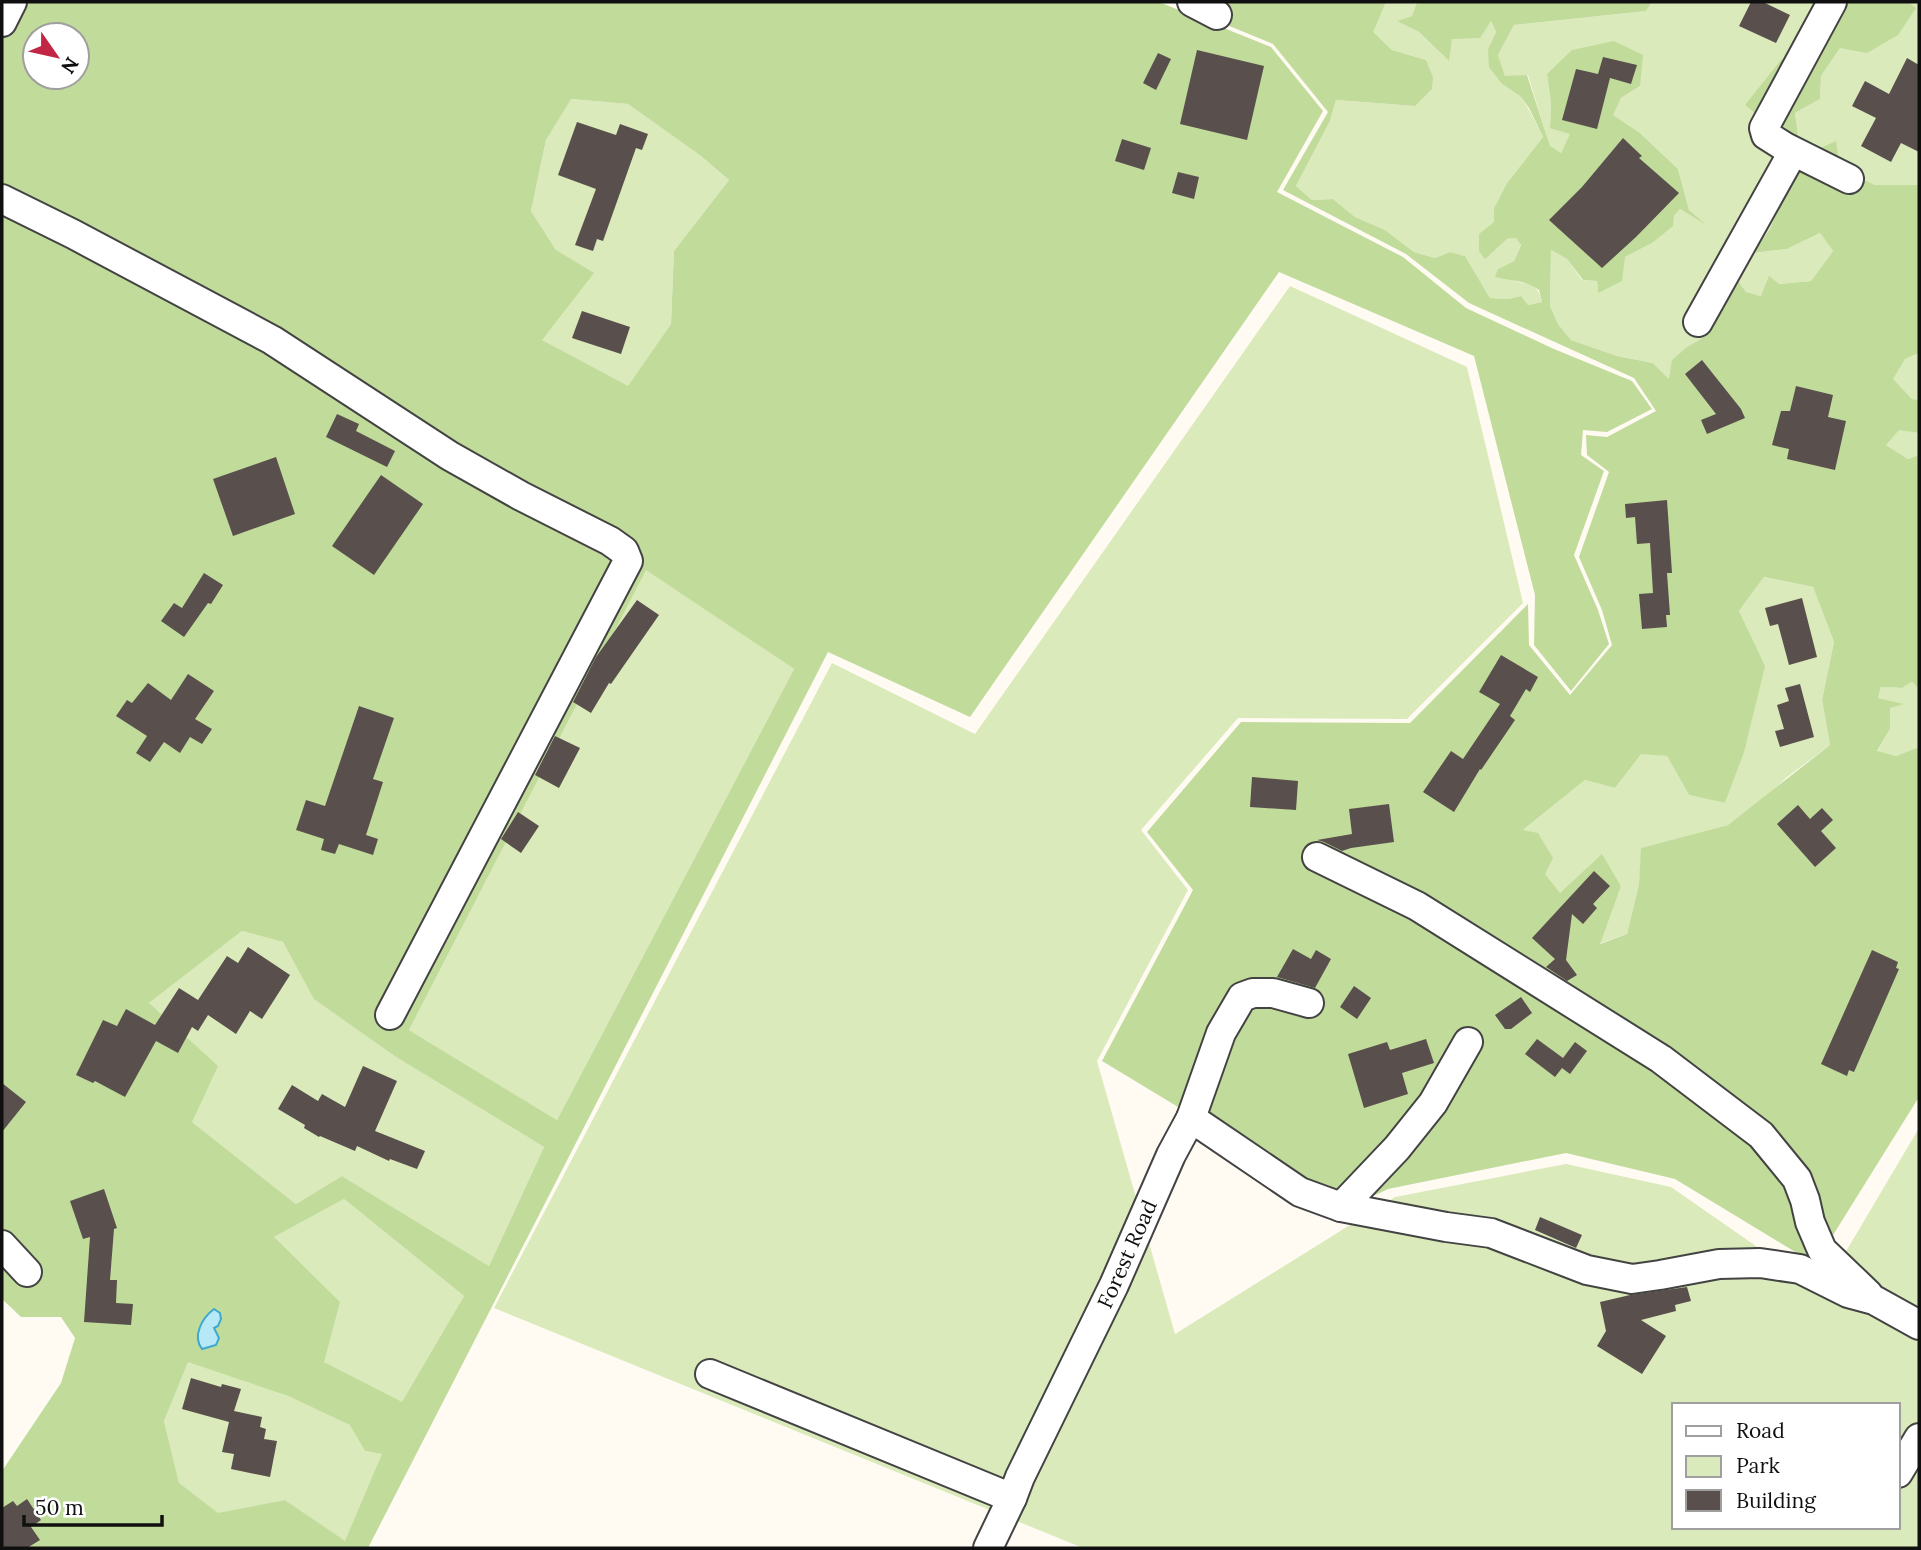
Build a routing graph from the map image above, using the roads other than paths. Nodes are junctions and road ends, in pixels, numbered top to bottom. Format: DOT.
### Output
graph roads {
  1 [pos="12,2"];
  2 [pos="1832,2"];
  3 [pos="2,22"];
  4 [pos="1793,152"];
  5 [pos="1849,179"];
  6 [pos="2,200"];
  7 [pos="1698,322"];
  8 [pos="1317,857"];
  9 [pos="1309,1003"];
  10 [pos="390,1015"];
  11 [pos="1468,1042"];
  12 [pos="1191,1118"];
  13 [pos="1341,1207"];
  14 [pos="2,1245"];
  15 [pos="27,1272"];
  16 [pos="1874,1300"];
  17 [pos="1919,1325"];
  18 [pos="710,1374"];
  19 [pos="1919,1438"];
  20 [pos="1900,1470"];
  21 [pos="1012,1498"];
  22 [pos="988,1548"];
  1 -- 3 [label="street"];
  2 -- 4 [label="street"];
  4 -- 5 [label="street"];
  4 -- 7 [label="street"];
  6 -- 10 [label="street"];
  8 -- 16 [label="street"];
  9 -- 12 [label="street, Forest Road"];
  11 -- 13 [label="street"];
  12 -- 13 [label="street"];
  12 -- 21 [label="street, Forest Road"];
  13 -- 16 [label="street"];
  14 -- 15 [label="street"];
  16 -- 17 [label="street"];
  18 -- 21 [label="street"];
  19 -- 20 [label="street"];
  21 -- 22 [label="street, Forest Road"];
}
